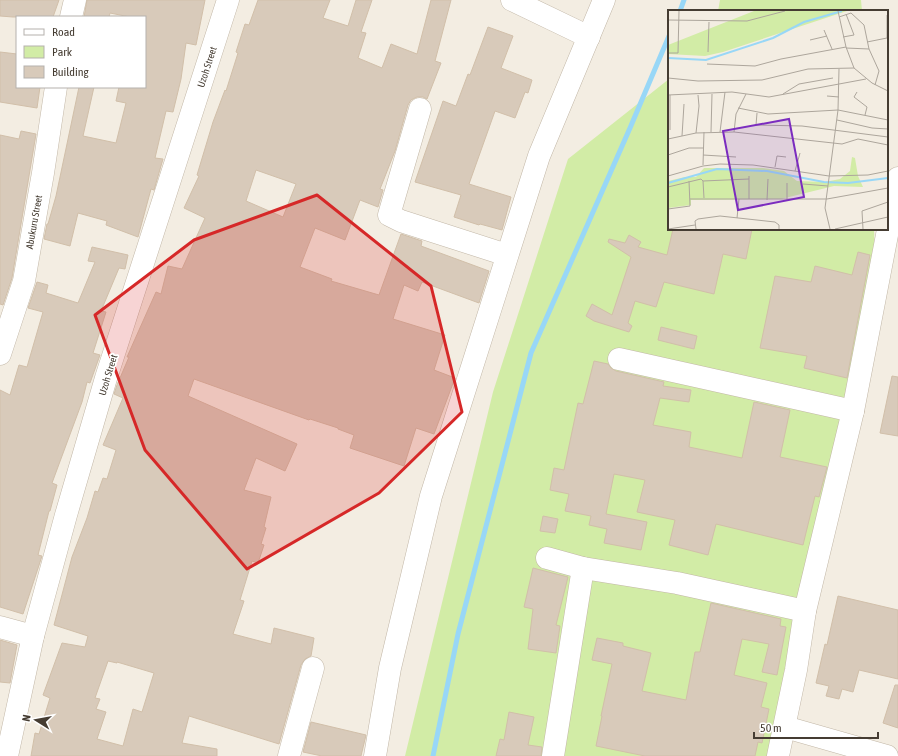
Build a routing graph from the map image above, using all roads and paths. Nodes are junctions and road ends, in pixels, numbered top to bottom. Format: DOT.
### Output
graph roads {
  1 [pos="75,0"];
  2 [pos="228,0"];
  3 [pos="512,0"];
  4 [pos="604,0"];
  5 [pos="71,16"];
  6 [pos="589,38"];
  7 [pos="56,88"];
  8 [pos="420,109"];
  9 [pos="894,184"];
  10 [pos="888,217"];
  11 [pos="886,230"];
  12 [pos="507,255"];
  13 [pos="0,354"];
  14 [pos="619,359"];
  15 [pos="853,412"];
  16 [pos="547,558"];
  17 [pos="583,568"];
  18 [pos="805,611"];
  19 [pos="0,627"];
  20 [pos="33,636"];
  21 [pos="313,668"];
  22 [pos="785,727"];
  23 [pos="7,756"];
  24 [pos="289,756"];
  25 [pos="375,756"];
  26 [pos="553,756"];
  27 [pos="778,756"];
  28 [pos="887,756"];
  1 -- 5 [label="street"];
  2 -- 20 [label="street, Uzoh Street"];
  3 -- 6 [label="street"];
  4 -- 6 [label="street"];
  6 -- 12 [label="street"];
  7 -- 13 [label="street, Abukuru Street"];
  8 -- 12 [label="street"];
  9 -- 10 [label="street"];
  11 -- 15 [label="street"];
  12 -- 25 [label="street"];
  14 -- 15 [label="street"];
  15 -- 18 [label="street"];
  16 -- 17 [label="street"];
  17 -- 18 [label="street"];
  17 -- 26 [label="street"];
  18 -- 22 [label="street"];
  19 -- 20 [label="street"];
  20 -- 23 [label="street, Uzoh Street"];
  21 -- 24 [label="street"];
  22 -- 27 [label="street"];
  22 -- 28 [label="street"];
}
